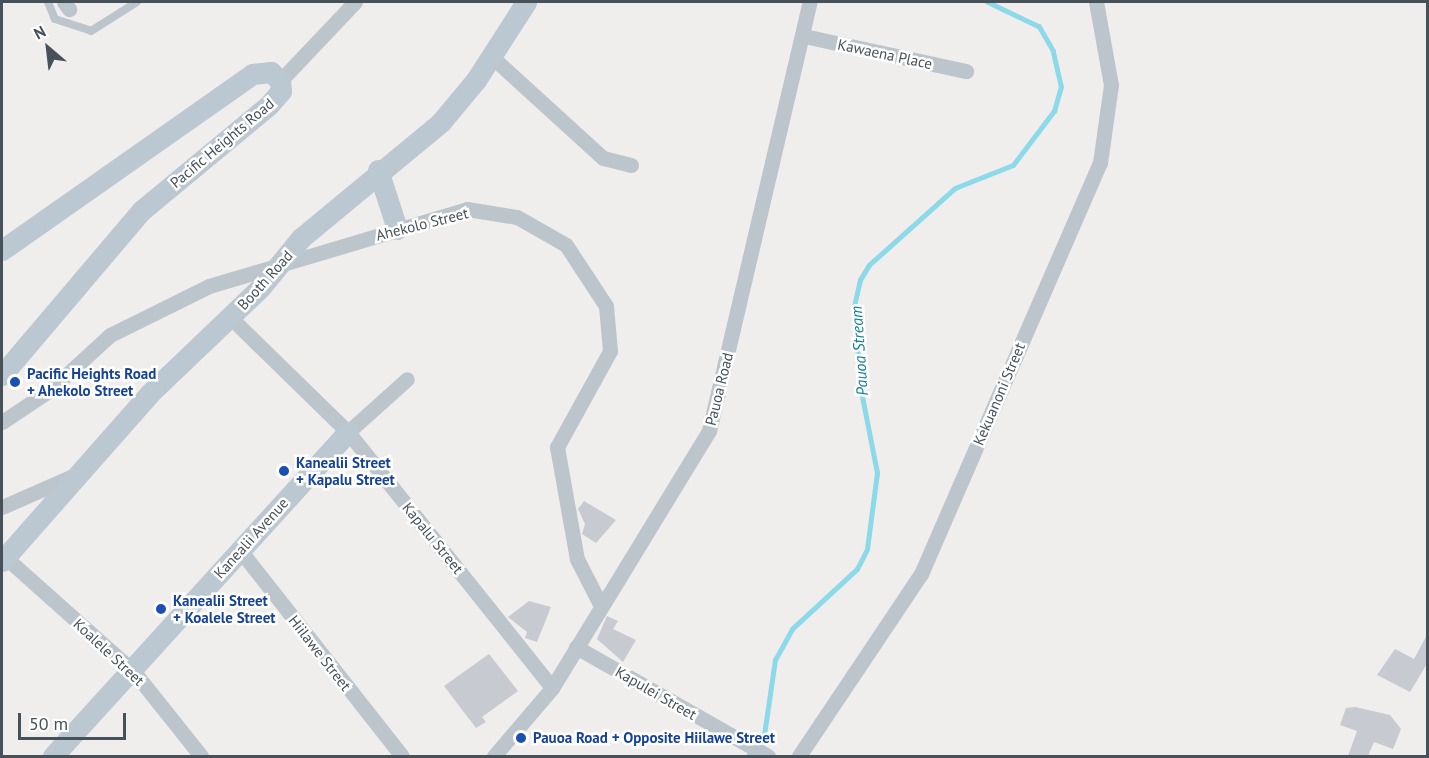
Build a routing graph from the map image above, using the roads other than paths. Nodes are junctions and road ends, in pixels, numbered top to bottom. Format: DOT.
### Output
graph roads {
  1 [pos="48,2"];
  2 [pos="137,2"];
  3 [pos="355,2"];
  4 [pos="526,2"];
  5 [pos="810,2"];
  6 [pos="1096,2"];
  7 [pos="804,36"];
  8 [pos="492,57"];
  9 [pos="966,71"];
  10 [pos="280,81"];
  11 [pos="631,165"];
  12 [pos="378,170"];
  13 [pos="398,229"];
  14 [pos="2,250"];
  15 [pos="283,262"];
  16 [pos="231,318"];
  17 [pos="2,375"];
  18 [pos="407,379"];
  19 [pos="2,422"];
  20 [pos="348,432"];
  21 [pos="77,475"];
  22 [pos="2,507"];
  23 [pos="238,549"];
  24 [pos="3,559"];
  25 [pos="600,602"];
  26 [pos="576,647"];
  27 [pos="134,672"];
  28 [pos="552,688"];
  29 [pos="53,756"];
  30 [pos="201,756"];
  31 [pos="402,756"];
  32 [pos="494,756"];
  33 [pos="767,756"];
  34 [pos="799,756"];
  1 -- 2 [label="lane"];
  3 -- 10 [label="street"];
  4 -- 8 [label="street, Booth Road"];
  5 -- 7 [label="street, Pauoa Road"];
  6 -- 34 [label="street, Kekuanoni Street"];
  7 -- 9 [label="street, Kawaena Place"];
  7 -- 25 [label="street, Pauoa Road"];
  8 -- 11 [label="street"];
  8 -- 12 [label="street, Booth Road"];
  10 -- 14 [label="street, Pacific Heights Road"];
  10 -- 17 [label="street, Pacific Heights Road"];
  12 -- 13 [label="street"];
  12 -- 15 [label="street, Booth Road"];
  13 -- 15 [label="street, Ahekolo Street"];
  13 -- 25 [label="street, Ahekolo Street"];
  15 -- 16 [label="street, Booth Road"];
  15 -- 19 [label="street, Ahekolo Street"];
  16 -- 20 [label="street, Kapalu Street"];
  16 -- 21 [label="street, Booth Road"];
  18 -- 20 [label="street, Kanealii Avenue"];
  20 -- 23 [label="street, Kanealii Avenue"];
  20 -- 28 [label="street, Kapalu Street"];
  21 -- 22 [label="street"];
  21 -- 24 [label="street, Booth Road"];
  23 -- 27 [label="street, Kanealii Avenue"];
  23 -- 31 [label="street, Hiilawe Street"];
  24 -- 27 [label="street, Koalele Street"];
  25 -- 26 [label="street, Pauoa Road"];
  26 -- 28 [label="street, Pauoa Road"];
  26 -- 33 [label="street, Kapulei Street"];
  27 -- 29 [label="street, Kanealii Avenue"];
  27 -- 30 [label="street, Koalele Street"];
  28 -- 32 [label="street, Pauoa Road"];
}
